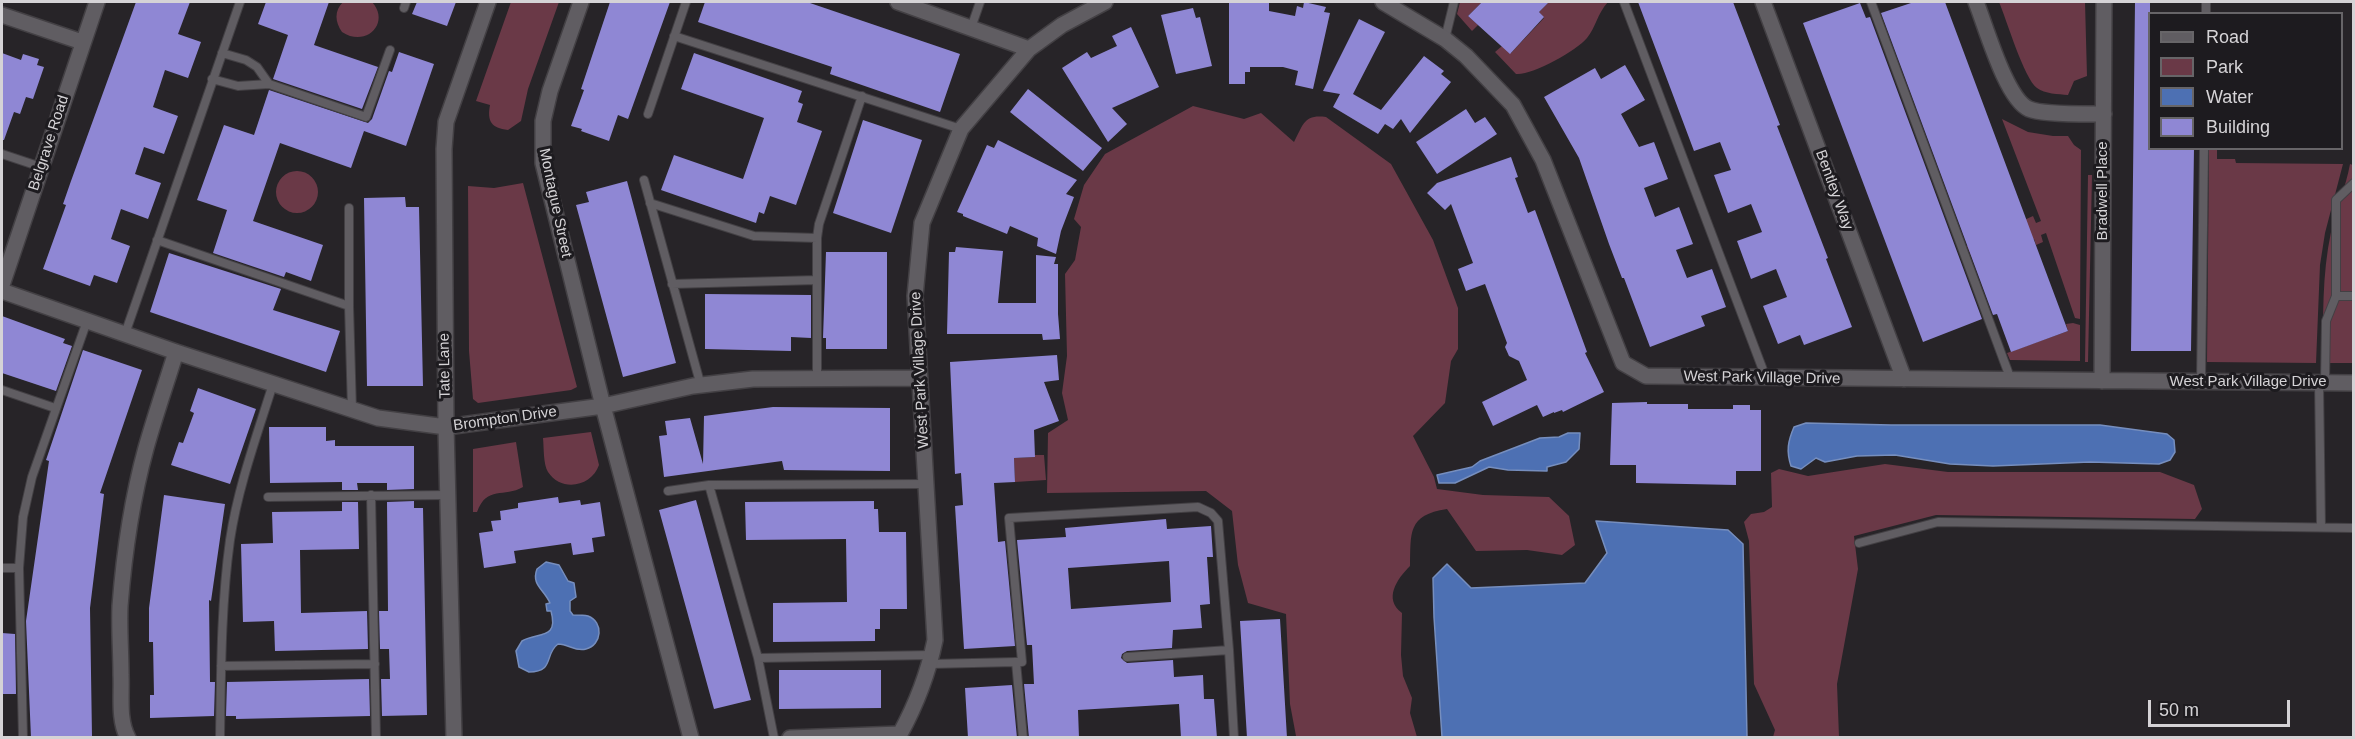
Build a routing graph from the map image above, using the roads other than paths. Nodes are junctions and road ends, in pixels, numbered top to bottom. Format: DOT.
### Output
graph roads {
  1 [pos="98,2"];
  2 [pos="240,2"];
  3 [pos="488,2"];
  4 [pos="582,2"];
  5 [pos="686,2"];
  6 [pos="898,2"];
  7 [pos="980,2"];
  8 [pos="1105,2"];
  9 [pos="1383,2"];
  10 [pos="1454,2"];
  11 [pos="1624,2"];
  12 [pos="1763,2"];
  13 [pos="1870,2"];
  14 [pos="1976,2"];
  15 [pos="2104,2"];
  16 [pos="2,15"];
  17 [pos="971,28"];
  18 [pos="674,36"];
  19 [pos="1444,39"];
  20 [pos="82,42"];
  21 [pos="1029,49"];
  22 [pos="390,50"];
  23 [pos="222,53"];
  24 [pos="212,79"];
  25 [pos="269,84"];
  26 [pos="862,96"];
  27 [pos="648,114"];
  28 [pos="2104,114"];
  29 [pos="961,129"];
  30 [pos="2204,150"];
  31 [pos="2,153"];
  32 [pos="41,167"];
  33 [pos="644,180"];
  34 [pos="2354,183"];
  35 [pos="650,203"];
  36 [pos="349,208"];
  37 [pos="817,238"];
  38 [pos="157,240"];
  39 [pos="817,280"];
  40 [pos="672,284"];
  41 [pos="2,285"];
  42 [pos="2,291"];
  43 [pos="2336,296"];
  44 [pos="2354,296"];
  45 [pos="349,306"];
  46 [pos="87,321"];
  47 [pos="124,334"];
  48 [pos="176,352"];
  49 [pos="920,378"];
  50 [pos="1766,378"];
  51 [pos="817,379"];
  52 [pos="1904,379"];
  53 [pos="2011,380"];
  54 [pos="2102,381"];
  55 [pos="2201,382"];
  56 [pos="2322,382"];
  57 [pos="2354,383"];
  58 [pos="273,384"];
  59 [pos="701,386"];
  60 [pos="2,392"];
  61 [pos="603,406"];
  62 [pos="55,408"];
  63 [pos="352,410"];
  64 [pos="446,427"];
  65 [pos="709,484"];
  66 [pos="926,484"];
  67 [pos="668,491"];
  68 [pos="371,495"];
  69 [pos="448,495"];
  70 [pos="268,496"];
  71 [pos="2321,527"];
  72 [pos="2354,528"];
  73 [pos="1858,543"];
  74 [pos="2,568"];
  75 [pos="19,568"];
  76 [pos="1228,650"];
  77 [pos="1127,657"];
  78 [pos="758,658"];
  79 [pos="931,660"];
  80 [pos="1016,662"];
  81 [pos="375,664"];
  82 [pos="221,666"];
  83 [pos="901,736"];
  84 [pos="23,738"];
  85 [pos="129,738"];
  86 [pos="220,738"];
  87 [pos="376,738"];
  88 [pos="454,738"];
  89 [pos="692,738"];
  90 [pos="774,738"];
  91 [pos="790,738"];
  92 [pos="1023,738"];
  93 [pos="1234,738"];
  1 -- 20 [label="street, Belgrave Road"];
  2 -- 23 [label="lane"];
  3 -- 64 [label="street, Tate Lane"];
  4 -- 61 [label="street, Montague Street"];
  5 -- 18 [label="lane"];
  6 -- 17 [label="street"];
  7 -- 17 [label="lane"];
  8 -- 21 [label="street, West Park Village Drive"];
  9 -- 19 [label="street, West Park Village Drive"];
  10 -- 19 [label="lane"];
  11 -- 50 [label="lane"];
  12 -- 52 [label="street, Bentley Way"];
  13 -- 53 [label="lane"];
  14 -- 28 [label="street"];
  15 -- 28 [label="street, Bradwell Place"];
  16 -- 20 [label="street"];
  17 -- 21 [label="street"];
  18 -- 26 [label="lane"];
  18 -- 27 [label="lane"];
  19 -- 50 [label="street, West Park Village Drive"];
  20 -- 32 [label="street, Belgrave Road"];
  21 -- 29 [label="street, West Park Village Drive"];
  22 -- 25 [label="lane"];
  23 -- 24 [label="lane"];
  23 -- 25 [label="lane"];
  24 -- 25 [label="lane"];
  24 -- 38 [label="lane"];
  26 -- 29 [label="lane"];
  26 -- 37 [label="lane"];
  28 -- 54 [label="street, Bradwell Place"];
  29 -- 49 [label="street, West Park Village Drive"];
  30 -- 55 [label="lane"];
  31 -- 32 [label="lane"];
  32 -- 41 [label="street, Belgrave Road"];
  33 -- 35 [label="lane"];
  34 -- 43 [label="lane"];
  35 -- 37 [label="lane"];
  35 -- 40 [label="lane"];
  36 -- 45 [label="lane"];
  37 -- 39 [label="lane"];
  38 -- 45 [label="lane"];
  38 -- 47 [label="lane"];
  39 -- 40 [label="lane"];
  39 -- 51 [label="lane"];
  40 -- 59 [label="lane"];
  42 -- 46 [label="street, Brompton Drive"];
  43 -- 44 [label="lane"];
  43 -- 56 [label="lane"];
  45 -- 63 [label="lane"];
  46 -- 47 [label="street, Brompton Drive"];
  46 -- 62 [label="lane"];
  47 -- 48 [label="street, Brompton Drive"];
  48 -- 58 [label="street, Brompton Drive"];
  48 -- 85 [label="street"];
  49 -- 51 [label="street, Brompton Drive"];
  49 -- 66 [label="street, West Park Village Drive"];
  50 -- 52 [label="street, West Park Village Drive"];
  51 -- 59 [label="street, Brompton Drive"];
  52 -- 53 [label="street, West Park Village Drive"];
  53 -- 54 [label="street, West Park Village Drive"];
  54 -- 55 [label="street, West Park Village Drive"];
  55 -- 56 [label="street, West Park Village Drive"];
  56 -- 57 [label="street, West Park Village Drive"];
  56 -- 71 [label="lane"];
  58 -- 63 [label="street, Brompton Drive"];
  58 -- 82 [label="lane"];
  59 -- 61 [label="street, Brompton Drive"];
  60 -- 62 [label="lane"];
  61 -- 64 [label="street, Brompton Drive"];
  61 -- 89 [label="street"];
  62 -- 75 [label="lane"];
  63 -- 64 [label="street, Brompton Drive"];
  64 -- 69 [label="street, Tate Lane"];
  65 -- 66 [label="lane"];
  65 -- 67 [label="lane"];
  65 -- 78 [label="lane"];
  66 -- 79 [label="street, West Park Village Drive"];
  68 -- 69 [label="lane"];
  68 -- 70 [label="lane"];
  68 -- 81 [label="lane"];
  69 -- 88 [label="street, Tate Lane"];
  71 -- 72 [label="lane"];
  71 -- 73 [label="lane"];
  74 -- 75 [label="lane"];
  75 -- 84 [label="lane"];
  76 -- 77 [label="lane"];
  76 -- 80 [label="lane"];
  76 -- 93 [label="lane"];
  78 -- 79 [label="lane"];
  78 -- 90 [label="lane"];
  79 -- 80 [label="lane"];
  79 -- 83 [label="street, West Park Village Drive"];
  80 -- 92 [label="lane"];
  81 -- 82 [label="lane"];
  81 -- 87 [label="lane"];
  82 -- 86 [label="lane"];
  83 -- 91 [label="street"];
}
